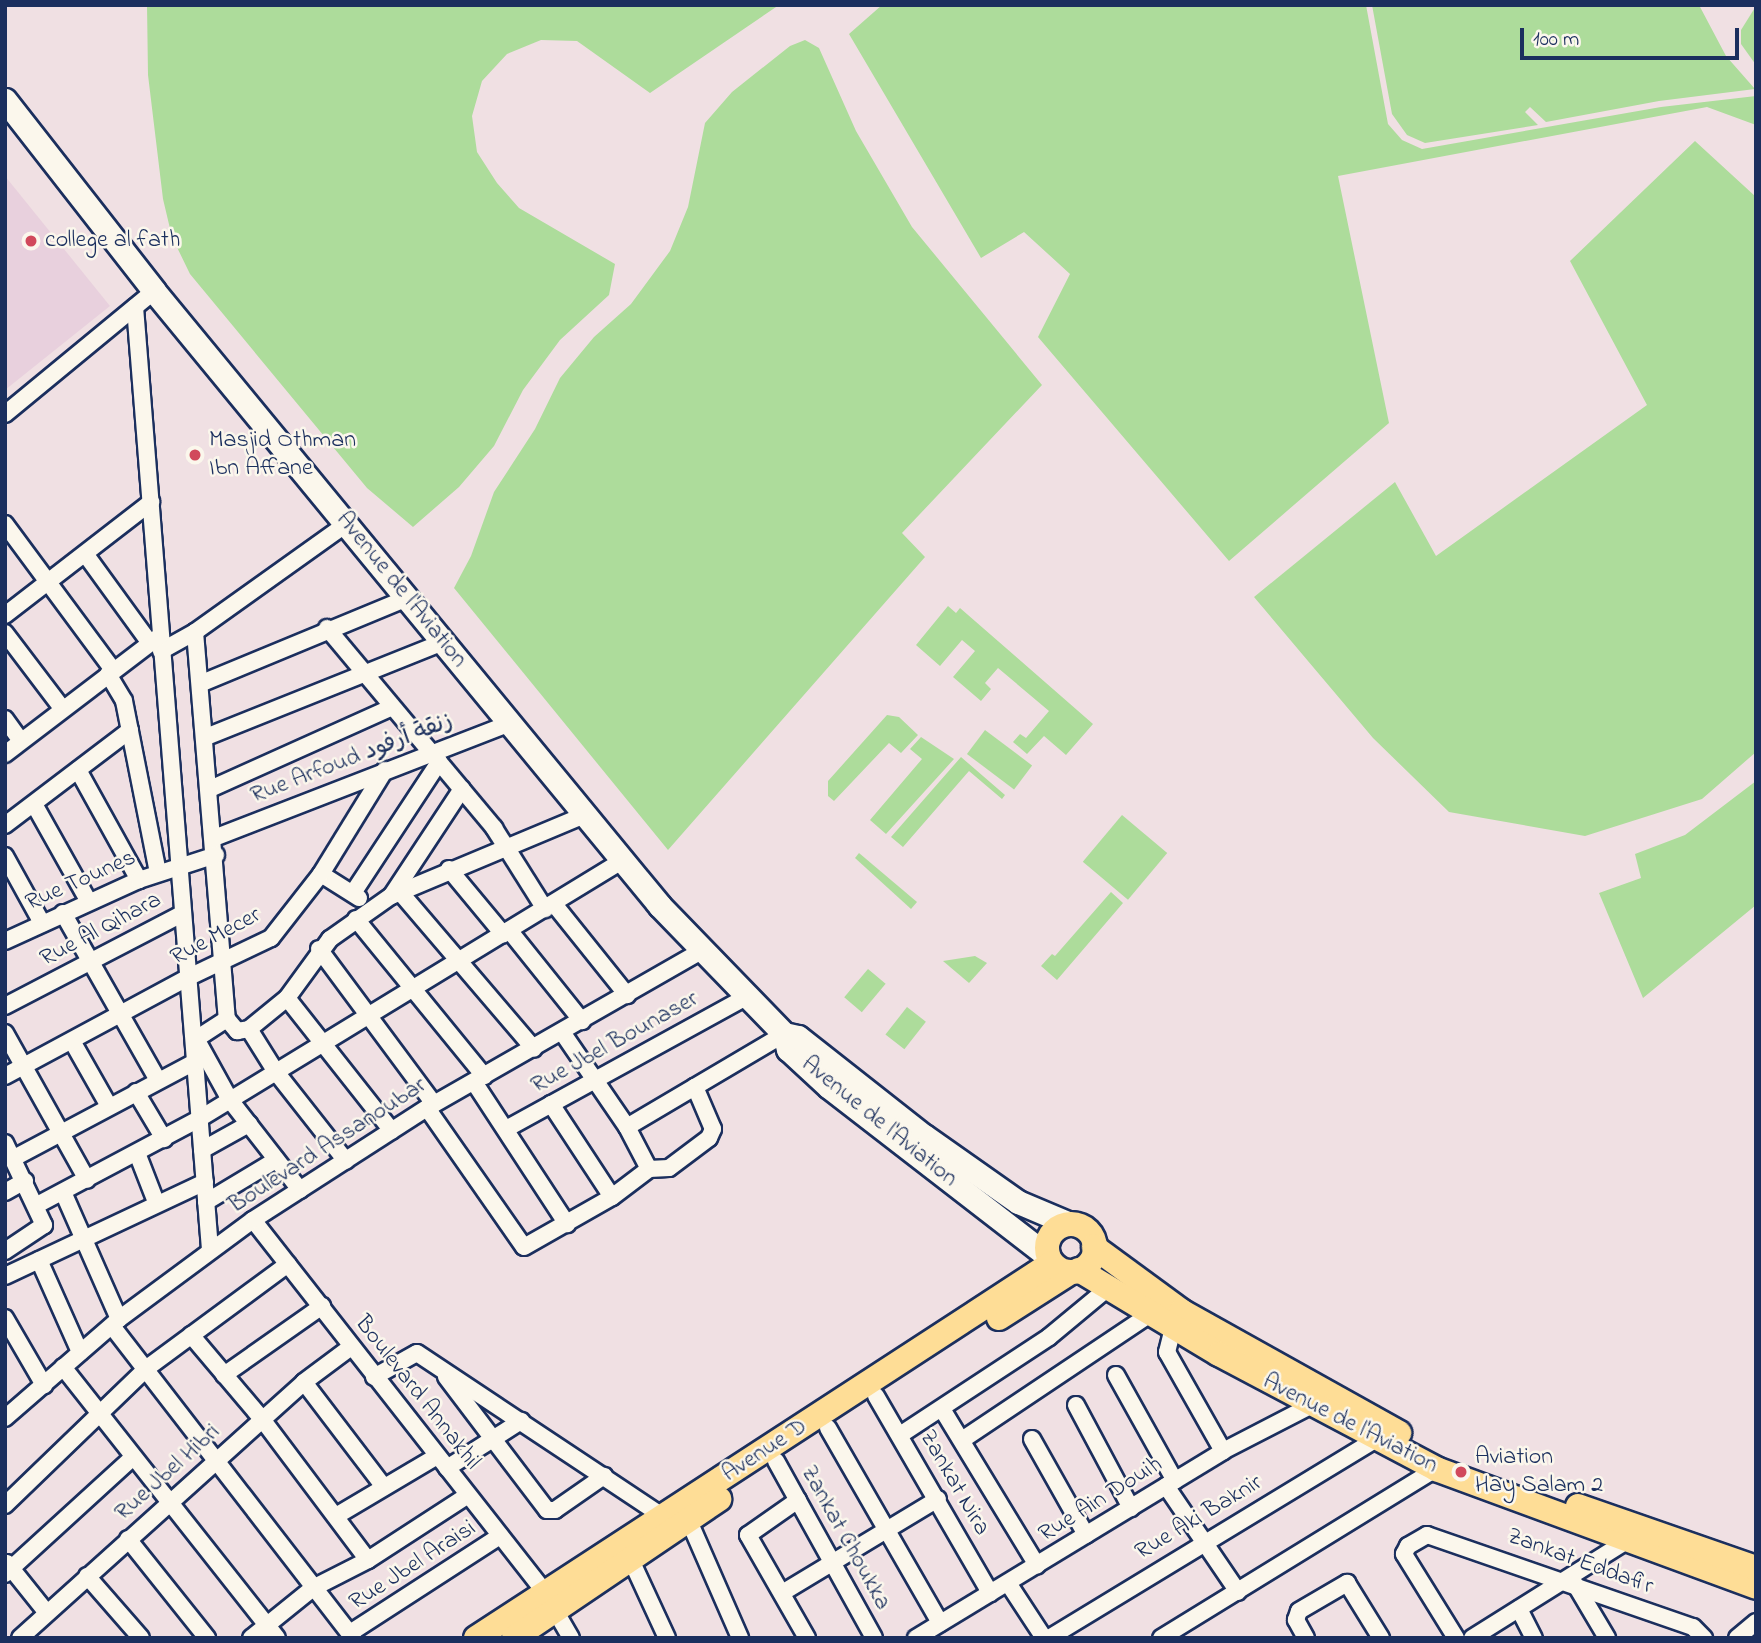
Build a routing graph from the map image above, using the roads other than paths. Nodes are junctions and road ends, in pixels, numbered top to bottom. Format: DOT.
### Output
graph roads {
  1 [pos="5,100"];
  2 [pos="154,291"];
  3 [pos="135,307"];
  4 [pos="5,414"];
  5 [pos="151,502"];
  6 [pos="348,523"];
  7 [pos="5,524"];
  8 [pos="86,555"];
  9 [pos="51,583"];
  10 [pos="407,598"];
  11 [pos="5,615"];
  12 [pos="327,628"];
  13 [pos="195,632"];
  14 [pos="5,633"];
  15 [pos="444,642"];
  16 [pos="157,643"];
  17 [pos="111,672"];
  18 [pos="362,672"];
  19 [pos="202,683"];
  20 [pos="62,708"];
  21 [pos="390,708"];
  22 [pos="5,719"];
  23 [pos="508,724"];
  24 [pos="130,730"];
  25 [pos="206,737"];
  26 [pos="21,741"];
  27 [pos="5,754"];
  28 [pos="433,757"];
  29 [pos="78,770"];
  30 [pos="385,770"];
  31 [pos="210,789"];
  32 [pos="462,789"];
  33 [pos="34,804"];
  34 [pos="582,816"];
  35 [pos="5,825"];
  36 [pos="215,846"];
  37 [pos="502,846"];
  38 [pos="5,856"];
  39 [pos="622,861"];
  40 [pos="177,867"];
  41 [pos="449,869"];
  42 [pos="158,872"];
  43 [pos="321,874"];
  44 [pos="139,880"];
  45 [pos="353,893"];
  46 [pos="395,894"];
  47 [pos="89,902"];
  48 [pos="550,906"];
  49 [pos="371,909"];
  50 [pos="64,913"];
  51 [pos="182,914"];
  52 [pos="356,919"];
  53 [pos="42,923"];
  54 [pos="506,932"];
  55 [pos="5,941"];
  56 [pos="319,949"];
  57 [pos="701,951"];
  58 [pos="225,960"];
  59 [pos="460,960"];
  60 [pos="89,962"];
  61 [pos="187,978"];
  62 [pos="415,987"];
  63 [pos="627,995"];
  64 [pos="746,997"];
  65 [pos="287,998"];
  66 [pos="5,1006"];
  67 [pos="120,1015"];
  68 [pos="368,1016"];
  69 [pos="227,1019"];
  70 [pos="582,1020"];
  71 [pos="249,1029"];
  72 [pos="562,1032"];
  73 [pos="5,1033"];
  74 [pos="194,1034"];
  75 [pos="784,1034"];
  76 [pos="72,1041"];
  77 [pos="323,1043"];
  78 [pos="534,1049"];
  79 [pos="193,1063"];
  80 [pos="23,1066"];
  81 [pos="276,1072"];
  82 [pos="5,1076"];
  83 [pos="479,1079"];
  84 [pos="158,1080"];
  85 [pos="595,1082"];
  86 [pos="695,1087"];
  87 [pos="136,1091"];
  88 [pos="230,1100"];
  89 [pos="551,1104"];
  90 [pos="110,1106"];
  91 [pos="430,1106"];
  92 [pos="199,1119"];
  93 [pos="249,1124"];
  94 [pos="627,1127"];
  95 [pos="506,1129"];
  96 [pos="391,1131"];
  97 [pos="60,1133"];
  98 [pos="164,1139"];
  99 [pos="202,1150"];
  100 [pos="9,1151"];
  101 [pos="136,1153"];
  102 [pos="276,1160"];
  103 [pos="346,1161"];
  104 [pos="649,1169"];
  105 [pos="87,1180"];
  106 [pos="25,1181"];
  107 [pos="205,1182"];
  108 [pos="300,1190"];
  109 [pos="5,1192"];
  110 [pos="63,1192"];
  111 [pos="612,1197"];
  112 [pos="156,1202"];
  113 [pos="206,1202"];
  114 [pos="37,1205"];
  115 [pos="253,1220"];
  116 [pos="567,1224"];
  117 [pos="1070,1224"];
  118 [pos="84,1235"];
  119 [pos="1094,1247"];
  120 [pos="210,1250"];
  121 [pos="5,1251"];
  122 [pos="39,1260"];
  123 [pos="288,1264"];
  124 [pos="1063,1265"];
  125 [pos="5,1276"];
  126 [pos="1108,1288"];
  127 [pos="322,1306"];
  128 [pos="1149,1315"];
  129 [pos="5,1318"];
  130 [pos="115,1322"];
  131 [pos="1173,1328"];
  132 [pos="191,1335"];
  133 [pos="18,1345"];
  134 [pos="351,1347"];
  135 [pos="80,1352"];
  136 [pos="5,1357"];
  137 [pos="63,1367"];
  138 [pos="147,1368"];
  139 [pos="440,1369"];
  140 [pos="224,1374"];
  141 [pos="1116,1375"];
  142 [pos="374,1377"];
  143 [pos="304,1382"];
  144 [pos="44,1385"];
  145 [pos="877,1396"];
  146 [pos="1076,1405"];
  147 [pos="1312,1405"];
  148 [pos="942,1409"];
  149 [pos="101,1416"];
  150 [pos="5,1418"];
  151 [pos="262,1419"];
  152 [pos="521,1421"];
  153 [pos="828,1428"];
  154 [pos="900,1435"];
  155 [pos="492,1439"];
  156 [pos="1032,1439"];
  157 [pos="962,1440"];
  158 [pos="1375,1440"];
  159 [pos="1223,1451"];
  160 [pos="133,1457"];
  161 [pos="219,1459"];
  162 [pos="776,1461"];
  163 [pos="442,1462"];
  164 [pos="1436,1469"];
  165 [pos="604,1476"];
  166 [pos="1171,1484"];
  167 [pos="384,1487"];
  168 [pos="468,1495"];
  169 [pos="937,1499"];
  170 [pos="798,1500"];
  171 [pos="168,1502"];
  172 [pos="5,1505"];
  173 [pos="1131,1508"];
  174 [pos="336,1516"];
  175 [pos="664,1517"];
  176 [pos="690,1521"];
  177 [pos="886,1530"];
  178 [pos="1086,1535"];
  179 [pos="500,1536"];
  180 [pos="128,1539"];
  181 [pos="1203,1541"];
  182 [pos="1625,1542"];
  183 [pos="368,1560"];
  184 [pos="631,1560"];
  185 [pos="834,1562"];
  186 [pos="1037,1565"];
  187 [pos="7,1568"];
  188 [pos="1756,1568"];
  189 [pos="87,1576"];
  190 [pos="1571,1582"];
  191 [pos="1008,1583"];
  192 [pos="1756,1587"];
  193 [pos="313,1588"];
  194 [pos="1238,1592"];
  195 [pos="782,1593"];
  196 [pos="990,1593"];
  197 [pos="550,1602"];
  198 [pos="1519,1609"];
  199 [pos="47,1613"];
  200 [pos="1756,1622"];
  201 [pos="940,1623"];
  202 [pos="266,1624"];
  203 [pos="352,1635"];
  204 [pos="20,1638"];
  205 [pos="141,1638"];
  206 [pos="207,1638"];
  207 [pos="251,1638"];
  208 [pos="277,1638"];
  209 [pos="476,1638"];
  210 [pos="514,1638"];
  211 [pos="571,1638"];
  212 [pos="667,1638"];
  213 [pos="740,1638"];
  214 [pos="807,1638"];
  215 [pos="874,1638"];
  216 [pos="916,1638"];
  217 [pos="1046,1638"];
  218 [pos="1161,1638"];
  219 [pos="1306,1638"];
  220 [pos="1381,1638"];
  221 [pos="1456,1638"];
  222 [pos="1472,1638"];
  223 [pos="1534,1638"];
  224 [pos="1607,1638"];
  225 [pos="1704,1638"];
  226 [pos="1737,1638"];
  1 -- 2 [label="street, Avenue de l'Aviation"];
  2 -- 3 [label="street"];
  2 -- 6 [label="street, Avenue de l'Aviation"];
  3 -- 4 [label="street"];
  3 -- 5 [label="street"];
  5 -- 8 [label="street"];
  5 -- 16 [label="street"];
  6 -- 10 [label="street, Avenue de l'Aviation"];
  6 -- 13 [label="street"];
  7 -- 9 [label="street"];
  8 -- 9 [label="street"];
  8 -- 16 [label="street"];
  9 -- 11 [label="street"];
  9 -- 17 [label="street"];
  10 -- 12 [label="street"];
  10 -- 15 [label="street, Avenue de l'Aviation"];
  12 -- 18 [label="street"];
  12 -- 19 [label="street"];
  13 -- 16 [label="street"];
  13 -- 19 [label="street"];
  14 -- 20 [label="street"];
  15 -- 18 [label="street"];
  15 -- 23 [label="street, Avenue de l'Aviation"];
  16 -- 17 [label="street"];
  16 -- 40 [label="street"];
  17 -- 20 [label="street"];
  17 -- 24 [label="street"];
  18 -- 21 [label="street"];
  18 -- 25 [label="street"];
  19 -- 25 [label="street"];
  20 -- 26 [label="street"];
  21 -- 28 [label="street"];
  21 -- 31 [label="street"];
  22 -- 26 [label="street"];
  23 -- 28 [label="street, Rue Arfoud زنقة أرفود"];
  23 -- 34 [label="street, Avenue de l'Aviation"];
  24 -- 29 [label="street"];
  24 -- 42 [label="street"];
  25 -- 31 [label="street"];
  26 -- 27 [label="street"];
  28 -- 30 [label="street, Rue Arfoud زنقة أرفود"];
  28 -- 32 [label="street"];
  28 -- 45 [label="street"];
  29 -- 33 [label="street"];
  29 -- 44 [label="street"];
  30 -- 36 [label="street, Rue Arfoud زنقة أرفود"];
  30 -- 43 [label="street, Rue Mecer"];
  31 -- 36 [label="street"];
  32 -- 37 [label="street"];
  32 -- 46 [label="street"];
  33 -- 35 [label="street"];
  33 -- 47 [label="street"];
  34 -- 37 [label="street"];
  34 -- 39 [label="street, Avenue de l'Aviation"];
  36 -- 40 [label="street, Rue Arfoud زنقة أرفود"];
  36 -- 58 [label="street"];
  37 -- 41 [label="street"];
  37 -- 48 [label="street"];
  38 -- 53 [label="street"];
  39 -- 48 [label="street"];
  39 -- 57 [label="street, Avenue de l'Aviation"];
  40 -- 42 [label="street, Rue Tounes"];
  40 -- 51 [label="street"];
  41 -- 46 [label="street"];
  41 -- 54 [label="street"];
  42 -- 44 [label="street, Rue Tounes"];
  43 -- 45 [label="street"];
  43 -- 58 [label="street, Rue Mecer"];
  44 -- 47 [label="street, Rue Tounes"];
  45 -- 49 [label="street"];
  46 -- 49 [label="street"];
  46 -- 59 [label="street"];
  47 -- 50 [label="street, Rue Tounes"];
  48 -- 54 [label="street"];
  48 -- 63 [label="street"];
  49 -- 52 [label="street"];
  50 -- 53 [label="street, Rue Tounes"];
  50 -- 60 [label="street"];
  51 -- 60 [label="street, Rue Al Qihara"];
  51 -- 61 [label="street"];
  52 -- 56 [label="street"];
  52 -- 62 [label="street"];
  53 -- 55 [label="street, Rue Tounes"];
  54 -- 59 [label="street"];
  54 -- 70 [label="street"];
  56 -- 65 [label="street"];
  56 -- 68 [label="street"];
  57 -- 63 [label="street, Boulevard Assanoubar"];
  57 -- 64 [label="street, Avenue de l'Aviation"];
  58 -- 61 [label="street, Rue Mecer"];
  58 -- 69 [label="street"];
  59 -- 62 [label="street"];
  59 -- 78 [label="street"];
  60 -- 66 [label="street, Rue Al Qihara"];
  60 -- 67 [label="street"];
  61 -- 67 [label="street, Rue Mecer"];
  61 -- 74 [label="street"];
  62 -- 68 [label="street"];
  62 -- 83 [label="street"];
  63 -- 70 [label="street, Boulevard Assanoubar"];
  64 -- 75 [label="street, Avenue de l'Aviation"];
  64 -- 85 [label="street, Rue Jbel Bounaser"];
  65 -- 71 [label="street"];
  65 -- 77 [label="street"];
  67 -- 76 [label="street, Rue Mecer"];
  67 -- 84 [label="street"];
  68 -- 77 [label="street"];
  68 -- 91 [label="street"];
  69 -- 71 [label="street"];
  69 -- 74 [label="street"];
  70 -- 72 [label="street, Boulevard Assanoubar"];
  71 -- 81 [label="street"];
  72 -- 78 [label="street, Boulevard Assanoubar"];
  72 -- 85 [label="street"];
  73 -- 80 [label="street"];
  74 -- 79 [label="street"];
  74 -- 88 [label="street"];
  75 -- 86 [label="street"];
  75 -- 117 [label="street, Avenue de l'Aviation"];
  75 -- 124 [label="street, Avenue de l'Aviation"];
  76 -- 80 [label="street, Rue Mecer"];
  76 -- 90 [label="street"];
  77 -- 81 [label="street"];
  77 -- 96 [label="street"];
  78 -- 83 [label="street, Boulevard Assanoubar"];
  79 -- 84 [label="street"];
  79 -- 92 [label="street"];
  80 -- 82 [label="street, Rue Mecer"];
  80 -- 97 [label="street"];
  81 -- 88 [label="street"];
  81 -- 103 [label="street"];
  83 -- 91 [label="street, Boulevard Assanoubar"];
  83 -- 95 [label="street"];
  84 -- 87 [label="street"];
  85 -- 89 [label="street, Rue Jbel Bounaser"];
  85 -- 94 [label="street"];
  86 -- 94 [label="street"];
  86 -- 104 [label="street"];
  87 -- 90 [label="street"];
  87 -- 98 [label="street"];
  88 -- 92 [label="street"];
  88 -- 93 [label="street"];
  89 -- 95 [label="street, Rue Jbel Bounaser"];
  89 -- 111 [label="street"];
  90 -- 97 [label="street"];
  91 -- 96 [label="street, Boulevard Assanoubar"];
  91 -- 116 [label="street"];
  92 -- 98 [label="street"];
  92 -- 99 [label="street"];
  93 -- 99 [label="street"];
  93 -- 102 [label="street"];
  94 -- 104 [label="street"];
  95 -- 116 [label="street"];
  96 -- 103 [label="street, Boulevard Assanoubar"];
  97 -- 100 [label="street"];
  97 -- 105 [label="street"];
  98 -- 101 [label="street"];
  99 -- 107 [label="street"];
  100 -- 106 [label="street"];
  101 -- 105 [label="street"];
  101 -- 112 [label="street"];
  102 -- 108 [label="street"];
  102 -- 113 [label="street"];
  103 -- 108 [label="street, Boulevard Assanoubar"];
  104 -- 111 [label="street"];
  105 -- 110 [label="street"];
  106 -- 109 [label="street"];
  106 -- 114 [label="street"];
  107 -- 112 [label="street"];
  107 -- 113 [label="street"];
  108 -- 115 [label="street, Boulevard Assanoubar"];
  110 -- 114 [label="street"];
  110 -- 118 [label="street"];
  111 -- 116 [label="street"];
  112 -- 118 [label="street"];
  113 -- 120 [label="street"];
  114 -- 121 [label="street"];
  115 -- 120 [label="street, Boulevard Assanoubar"];
  115 -- 123 [label="street, Boulevard Annakhil"];
  117 -- 119 [label="main road"];
  117 -- 124 [label="main road"];
  118 -- 122 [label="street"];
  118 -- 130 [label="street"];
  119 -- 124 [label="main road"];
  119 -- 188 [label="main road, Avenue de l'Aviation"];
  120 -- 130 [label="street, Boulevard Assanoubar"];
  122 -- 125 [label="street"];
  122 -- 135 [label="street"];
  123 -- 127 [label="street, Boulevard Annakhil"];
  123 -- 132 [label="street"];
  124 -- 126 [label="main road, Avenue de l'Aviation"];
  124 -- 145 [label="main road, Avenue D"];
  124 -- 175 [label="main road, Avenue D"];
  126 -- 128 [label="main road, Avenue de l'Aviation"];
  126 -- 148 [label="street"];
  127 -- 134 [label="street, Boulevard Annakhil"];
  127 -- 140 [label="street"];
  128 -- 131 [label="main road, Avenue de l'Aviation"];
  128 -- 157 [label="street"];
  129 -- 133 [label="street"];
  130 -- 135 [label="street, Boulevard Assanoubar"];
  130 -- 138 [label="street"];
  131 -- 147 [label="main road, Avenue de l'Aviation"];
  131 -- 159 [label="street"];
  132 -- 138 [label="street"];
  132 -- 140 [label="street"];
  133 -- 136 [label="street"];
  133 -- 144 [label="street"];
  134 -- 142 [label="street, Boulevard Annakhil"];
  134 -- 143 [label="street, Rue Jbel Hibri"];
  135 -- 137 [label="street, Boulevard Assanoubar"];
  137 -- 144 [label="street, Boulevard Assanoubar"];
  137 -- 149 [label="street"];
  138 -- 149 [label="street"];
  138 -- 161 [label="street"];
  139 -- 142 [label="street"];
  139 -- 152 [label="street"];
  139 -- 155 [label="street"];
  140 -- 151 [label="street"];
  141 -- 166 [label="street"];
  142 -- 163 [label="street, Boulevard Annakhil"];
  143 -- 151 [label="street, Rue Jbel Hibri"];
  143 -- 167 [label="street"];
  144 -- 150 [label="street, Boulevard Assanoubar"];
  145 -- 153 [label="main road, Avenue D"];
  145 -- 154 [label="street, Zankat Nira"];
  146 -- 173 [label="street"];
  147 -- 158 [label="main road, Avenue de l'Aviation"];
  147 -- 159 [label="street, Rue Ain Douih"];
  148 -- 154 [label="street"];
  148 -- 157 [label="street"];
  149 -- 160 [label="street"];
  149 -- 172 [label="street"];
  151 -- 161 [label="street, Rue Jbel Hibri"];
  151 -- 174 [label="street"];
  152 -- 155 [label="street"];
  152 -- 165 [label="street"];
  153 -- 162 [label="main road, Avenue D"];
  153 -- 177 [label="street"];
  154 -- 169 [label="street, Zankat Nira"];
  155 -- 163 [label="street"];
  155 -- 165 [label="street"];
  156 -- 178 [label="street"];
  157 -- 186 [label="street"];
  158 -- 164 [label="main road, Avenue de l'Aviation"];
  158 -- 181 [label="street, Rue Aki Baknir"];
  159 -- 166 [label="street, Rue Ain Douih"];
  160 -- 171 [label="street"];
  160 -- 187 [label="street"];
  161 -- 171 [label="street, Rue Jbel Hibri"];
  161 -- 193 [label="street"];
  162 -- 170 [label="street, Zankat Choukka"];
  162 -- 176 [label="main road, Avenue D"];
  163 -- 167 [label="street"];
  163 -- 168 [label="street, Boulevard Annakhil"];
  164 -- 182 [label="main road, Avenue de l'Aviation"];
  164 -- 194 [label="street"];
  165 -- 175 [label="street"];
  166 -- 173 [label="street, Rue Ain Douih"];
  166 -- 181 [label="street"];
  167 -- 174 [label="street"];
  168 -- 179 [label="street, Boulevard Annakhil"];
  168 -- 183 [label="street"];
  169 -- 177 [label="street"];
  169 -- 196 [label="street, Zankat Nira"];
  170 -- 185 [label="street, Zankat Choukka"];
  170 -- 195 [label="street"];
  171 -- 180 [label="street, Rue Jbel Hibri"];
  171 -- 202 [label="street"];
  173 -- 178 [label="street, Rue Ain Douih"];
  174 -- 183 [label="street"];
  175 -- 197 [label="main road, Avenue D"];
  176 -- 184 [label="main road, Avenue D"];
  176 -- 213 [label="street"];
  177 -- 185 [label="street"];
  177 -- 201 [label="street"];
  178 -- 186 [label="street, Rue Ain Douih"];
  179 -- 197 [label="street, Boulevard Annakhil"];
  179 -- 203 [label="street, Rue Jbel Araisi"];
  180 -- 189 [label="street, Rue Jbel Hibri"];
  180 -- 206 [label="street"];
  181 -- 194 [label="street"];
  181 -- 217 [label="street, Rue Aki Baknir"];
  182 -- 190 [label="street"];
  182 -- 192 [label="main road, Avenue de l'Aviation"];
  183 -- 193 [label="street"];
  184 -- 197 [label="main road, Avenue D"];
  184 -- 212 [label="street"];
  185 -- 195 [label="street"];
  185 -- 215 [label="street, Zankat Choukka"];
  186 -- 191 [label="street, Rue Ain Douih"];
  187 -- 199 [label="street"];
  189 -- 199 [label="street, Rue Jbel Hibri"];
  189 -- 205 [label="street"];
  190 -- 198 [label="street"];
  190 -- 221 [label="street, Zankat Eddafir"];
  190 -- 224 [label="street"];
  190 -- 225 [label="street, Zankat Eddafir"];
  191 -- 196 [label="street, Rue Ain Douih"];
  191 -- 217 [label="street"];
  193 -- 202 [label="street"];
  193 -- 203 [label="street"];
  194 -- 218 [label="street"];
  195 -- 214 [label="street"];
  196 -- 201 [label="street, Rue Ain Douih"];
  197 -- 209 [label="main road, Avenue D"];
  197 -- 210 [label="main road, Avenue D"];
  197 -- 211 [label="street, Boulevard Annakhil"];
  198 -- 222 [label="street"];
  198 -- 223 [label="street"];
  199 -- 204 [label="street, Rue Jbel Hibri"];
  200 -- 226 [label="street"];
  201 -- 216 [label="street, Rue Ain Douih"];
  202 -- 207 [label="street"];
  202 -- 208 [label="street"];
  219 -- 220 [label="street"];
}
